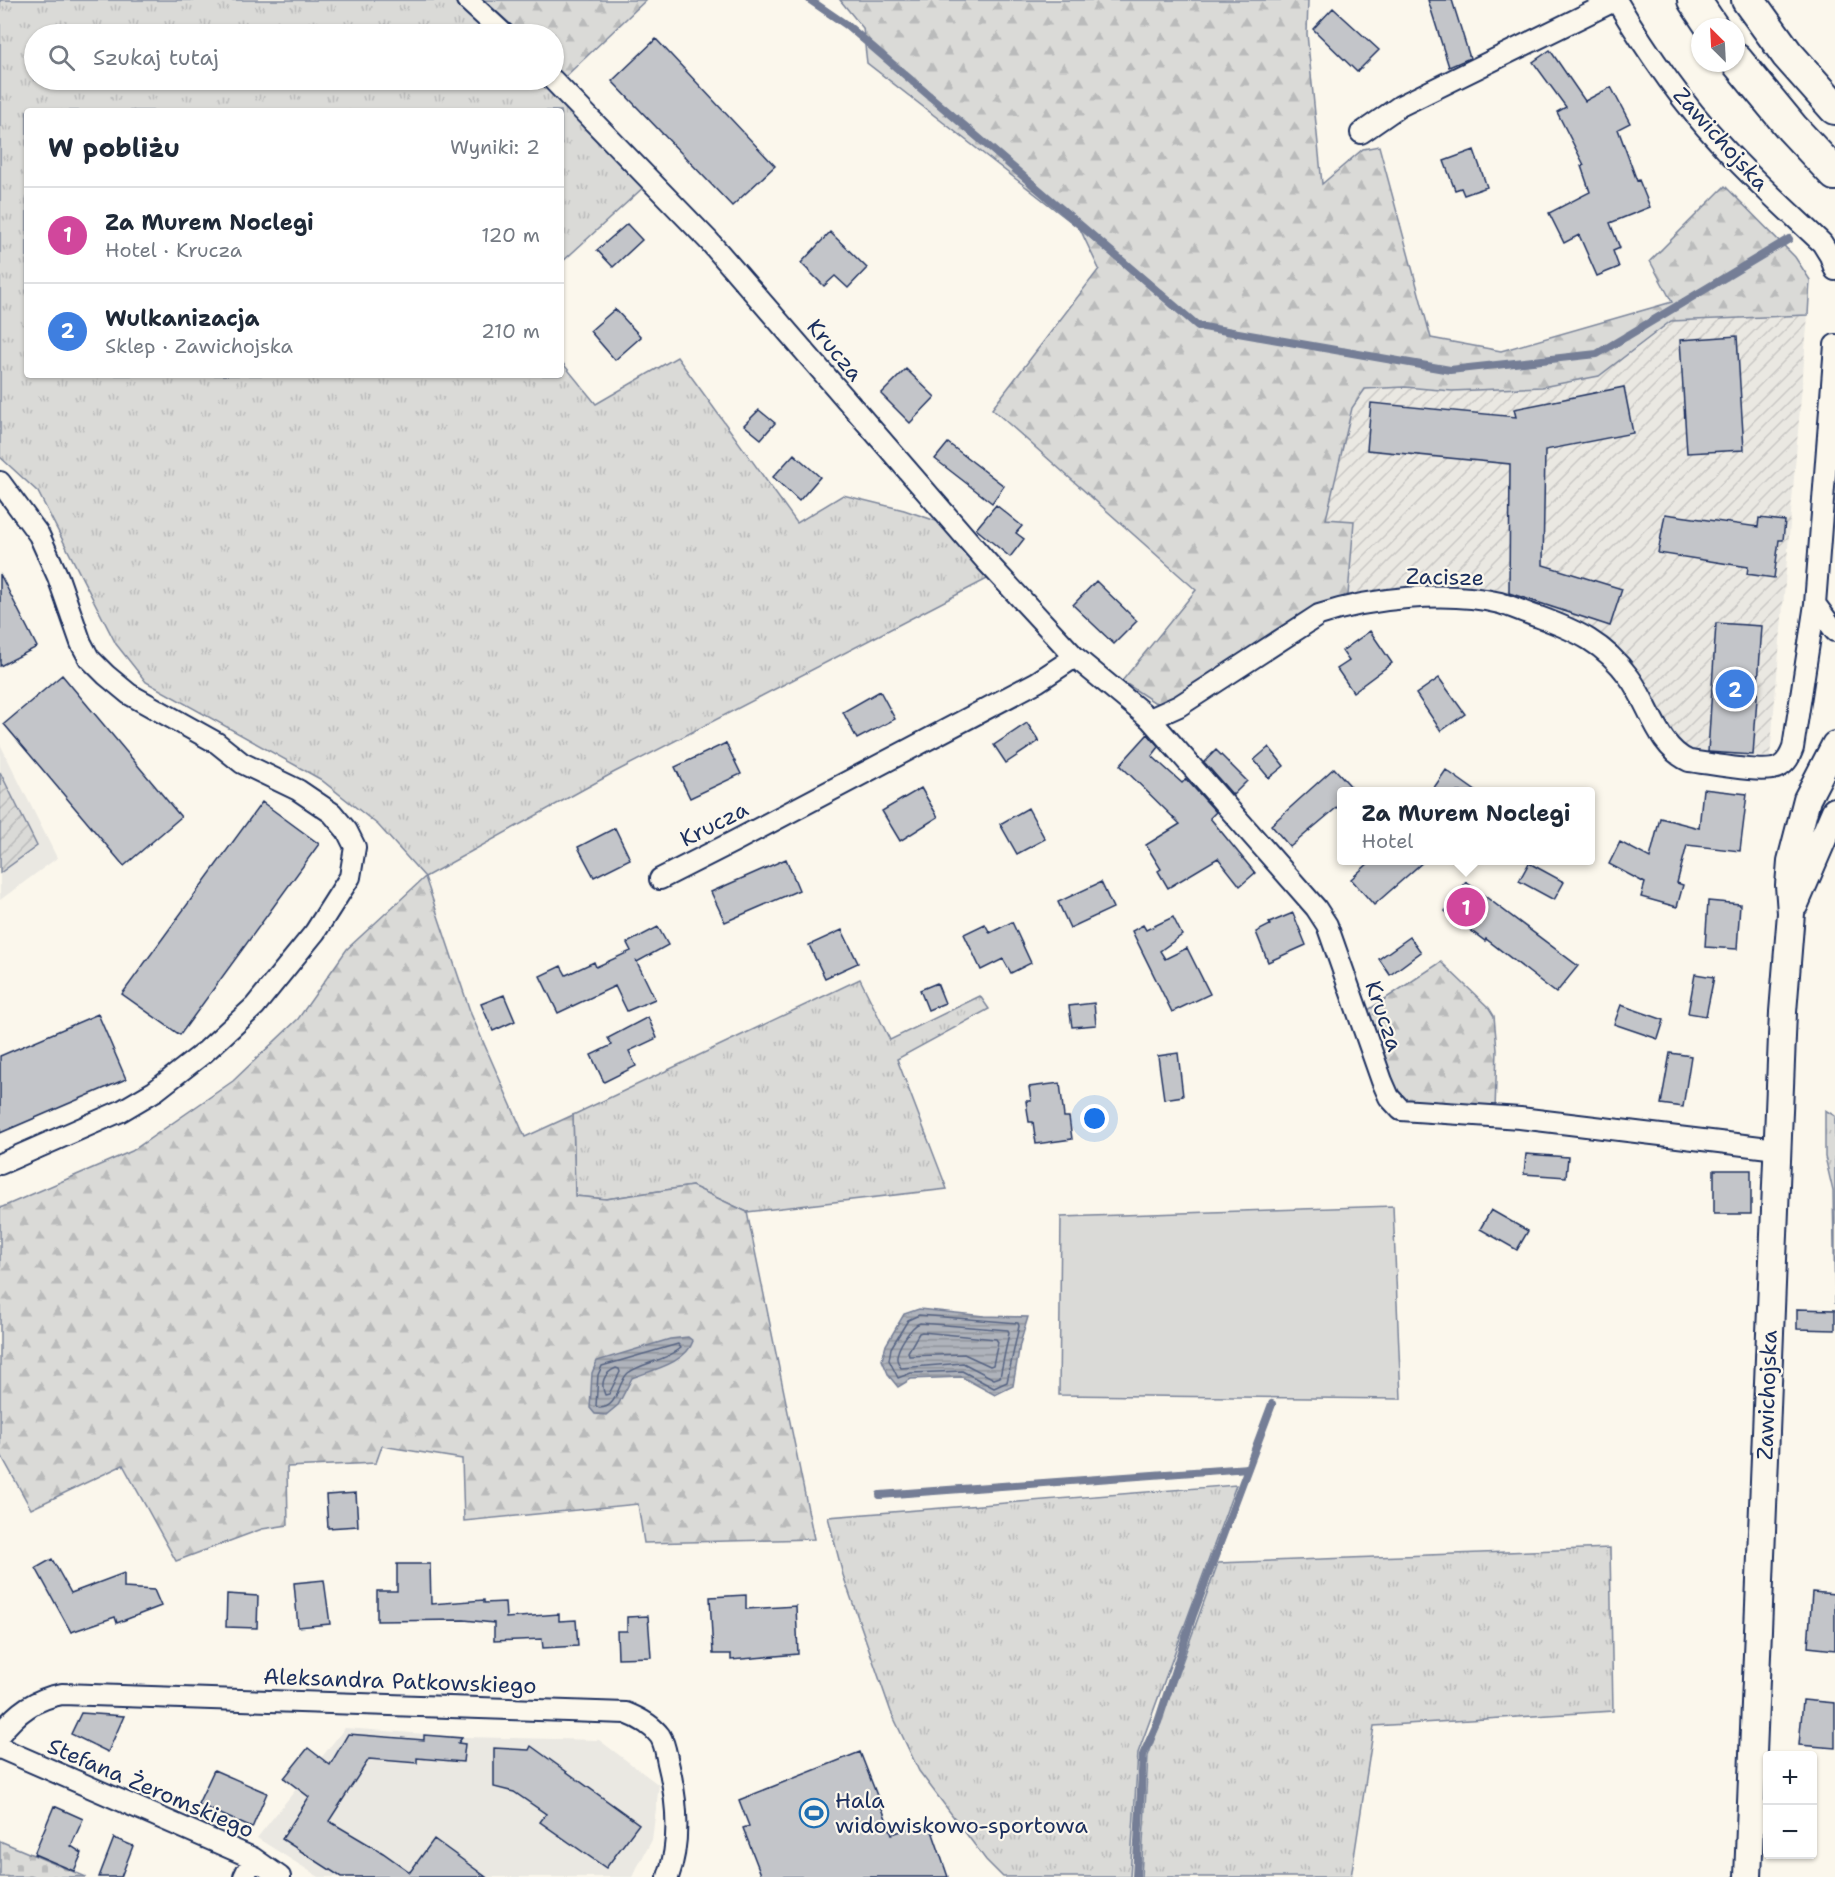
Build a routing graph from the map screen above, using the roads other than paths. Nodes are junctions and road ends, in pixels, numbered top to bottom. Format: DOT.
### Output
graph roads {
  1 [pos="467,0"];
  2 [pos="1694,0"];
  3 [pos="1748,0"];
  4 [pos="1706,18"];
  5 [pos="493,24"];
  6 [pos="1745,71"];
  7 [pos="563,90"];
  8 [pos="1835,108"];
  9 [pos="1361,133"];
  10 [pos="1835,174"];
  11 [pos="1835,270"];
  12 [pos="1835,345"];
  13 [pos="0,482"];
  14 [pos="1815,604"];
  15 [pos="1835,631"];
  16 [pos="1075,657"];
  17 [pos="1150,719"];
  18 [pos="1835,746"];
  19 [pos="1835,811"];
  20 [pos="660,879"];
  21 [pos="1791,913"];
  22 [pos="1777,1149"];
  23 [pos="0,1164"];
  24 [pos="0,1734"];
  25 [pos="0,1748"];
  26 [pos="253,1858"];
  27 [pos="244,1877"];
  28 [pos="280,1877"];
  29 [pos="668,1877"];
  30 [pos="1748,1877"];
  1 -- 5 [label="street"];
  2 -- 4 [label="main road"];
  3 -- 8 [label="main road"];
  6 -- 10 [label="main road"];
  7 -- 16 [label="street, Krucza"];
  9 -- 11 [label="street, Zawichojska"];
  12 -- 14 [label="street"];
  13 -- 23 [label="street"];
  14 -- 15 [label="street"];
  14 -- 17 [label="street, Zacisze"];
  16 -- 17 [label="street, Krucza"];
  16 -- 20 [label="street, Krucza"];
  17 -- 22 [label="street, Krucza"];
  18 -- 21 [label="street, Zawichojska"];
  19 -- 21 [label="street, Zawichojska"];
  21 -- 22 [label="street, Zawichojska"];
  22 -- 30 [label="street, Zawichojska"];
  24 -- 29 [label="street, Aleksandra Patkowskiego"];
  25 -- 26 [label="street, Stefana Żeromskiego"];
  26 -- 27 [label="street"];
  26 -- 28 [label="street, Stefana Żeromskiego"];
}
